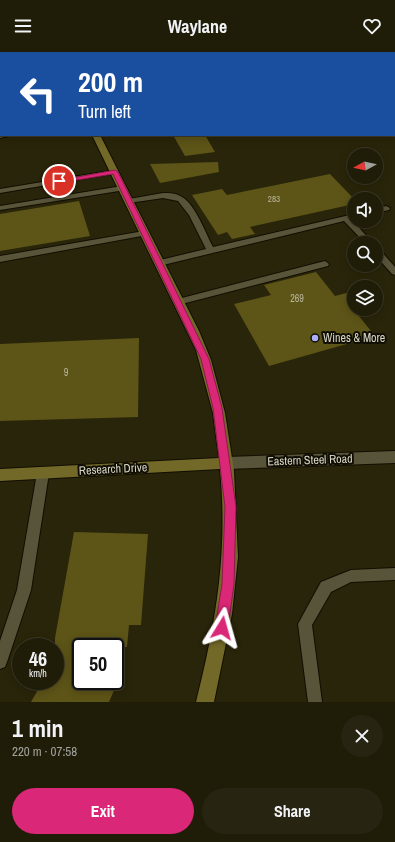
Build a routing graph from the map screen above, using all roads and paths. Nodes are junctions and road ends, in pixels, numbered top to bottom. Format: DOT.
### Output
graph roads {
  1 [pos="97,136"];
  2 [pos="115,172"];
  3 [pos="122,188"];
  4 [pos="0,191"];
  5 [pos="129,202"];
  6 [pos="0,208"];
  7 [pos="386,208"];
  8 [pos="383,209"];
  9 [pos="347,218"];
  10 [pos="144,233"];
  11 [pos="210,251"];
  12 [pos="383,259"];
  13 [pos="0,260"];
  14 [pos="160,263"];
  15 [pos="325,264"];
  16 [pos="395,272"];
  17 [pos="178,302"];
  18 [pos="395,458"];
  19 [pos="226,463"];
  20 [pos="43,473"];
  21 [pos="0,475"];
  22 [pos="395,574"];
  23 [pos="0,662"];
  24 [pos="205,702"];
  25 [pos="315,702"];
  1 -- 2 [label="main road"];
  2 -- 3 [label="main road"];
  2 -- 4 [label="lane"];
  3 -- 5 [label="main road"];
  3 -- 6 [label="lane"];
  5 -- 10 [label="main road"];
  5 -- 11 [label="lane"];
  7 -- 8 [label="lane"];
  9 -- 11 [label="lane"];
  10 -- 13 [label="lane"];
  10 -- 14 [label="main road"];
  11 -- 14 [label="lane"];
  12 -- 16 [label="lane"];
  14 -- 17 [label="main road"];
  15 -- 17 [label="lane"];
  17 -- 19 [label="main road"];
  18 -- 19 [label="street, Eastern Steel Road"];
  19 -- 20 [label="main road, Research Drive"];
  19 -- 24 [label="main road"];
  20 -- 21 [label="main road, Research Drive"];
  20 -- 23 [label="lane"];
  22 -- 25 [label="lane"];
}
